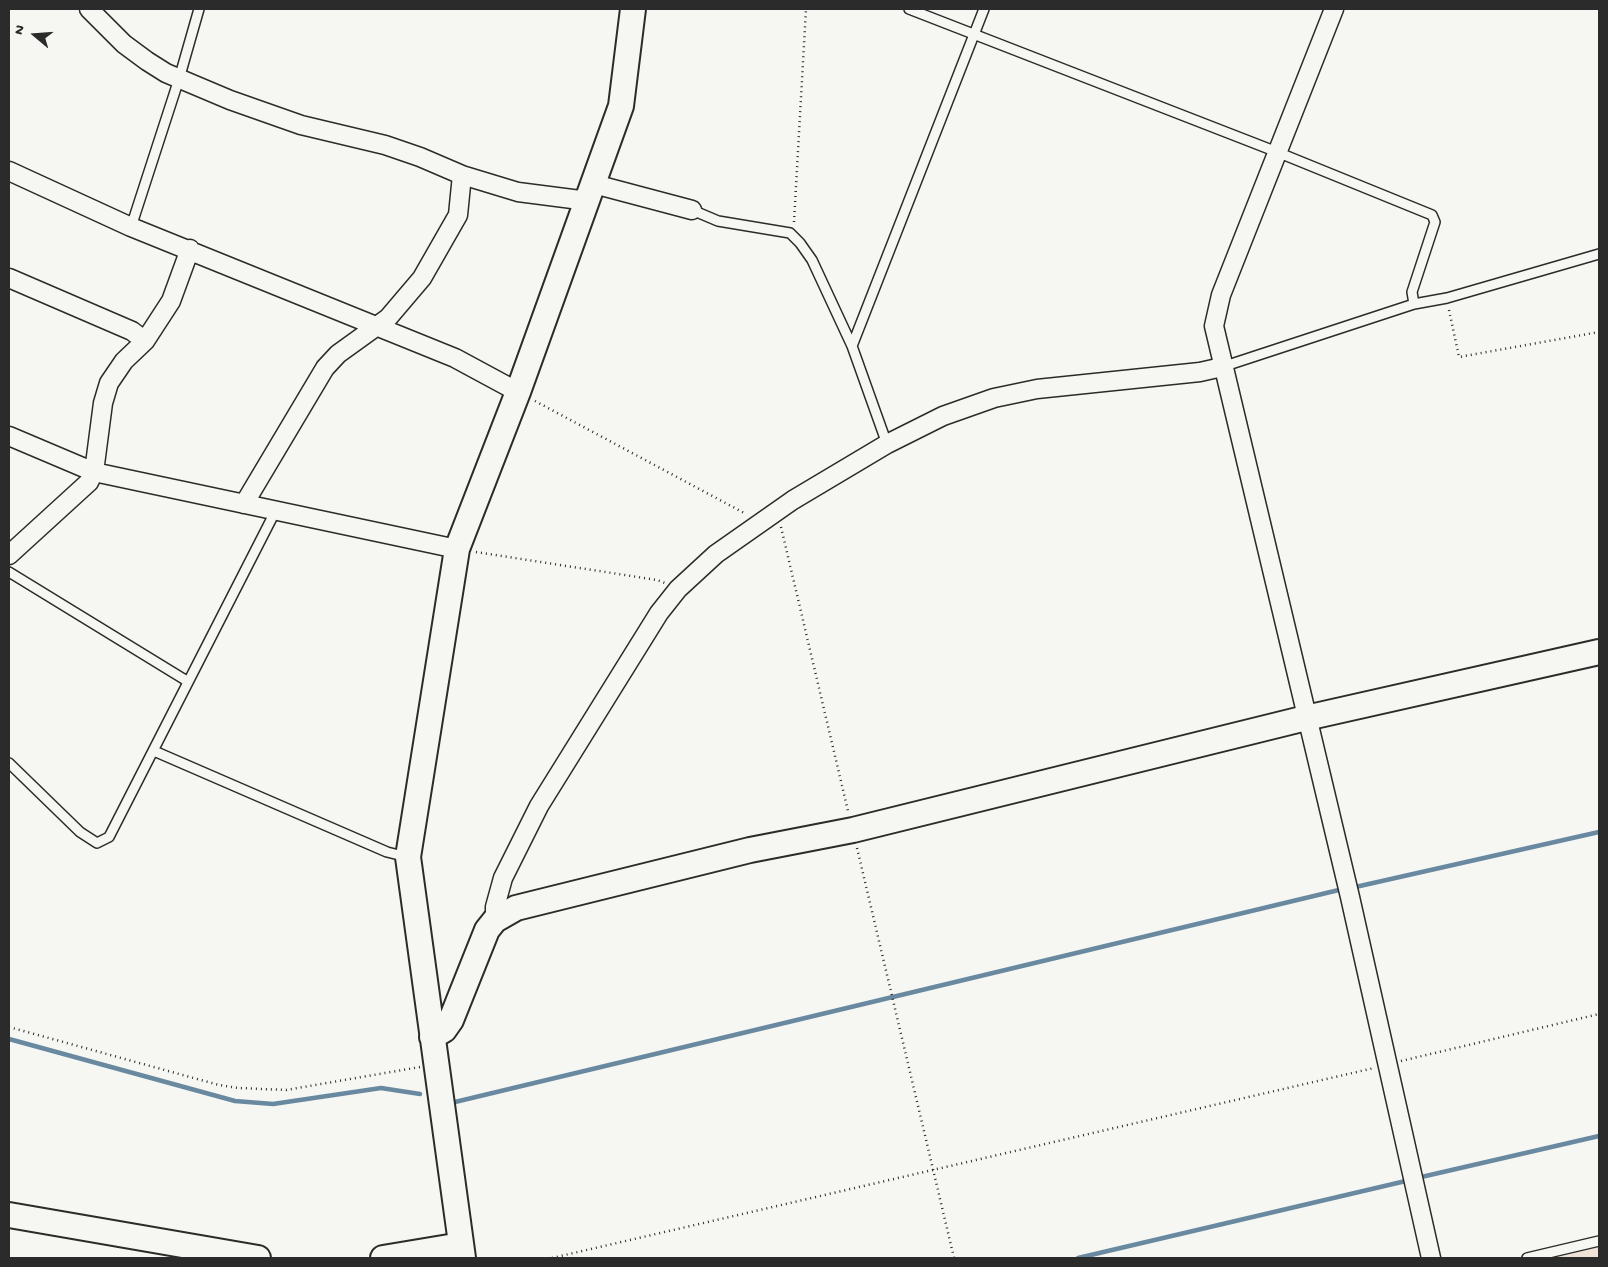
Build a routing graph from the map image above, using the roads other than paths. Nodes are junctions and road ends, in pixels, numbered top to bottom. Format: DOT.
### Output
graph roads {
  1 [pos="89,9"];
  2 [pos="199,9"];
  3 [pos="633,9"];
  4 [pos="909,9"];
  5 [pos="984,9"];
  6 [pos="1334,9"];
  7 [pos="974,34"];
  8 [pos="179,79"];
  9 [pos="1277,152"];
  10 [pos="9,171"];
  11 [pos="462,175"];
  12 [pos="591,192"];
  13 [pos="692,210"];
  14 [pos="131,227"];
  15 [pos="190,249"];
  16 [pos="1599,254"];
  17 [pos="9,278"];
  18 [pos="1414,304"];
  19 [pos="377,326"];
  20 [pos="145,341"];
  21 [pos="852,346"];
  22 [pos="1222,367"];
  23 [pos="518,392"];
  24 [pos="9,436"];
  25 [pos="887,444"];
  26 [pos="94,472"];
  27 [pos="244,504"];
  28 [pos="275,512"];
  29 [pos="457,549"];
  30 [pos="9,555"];
  31 [pos="9,572"];
  32 [pos="1599,652"];
  33 [pos="187,680"];
  34 [pos="1306,718"];
  35 [pos="154,751"];
  36 [pos="9,763"];
  37 [pos="408,857"];
  38 [pos="495,920"];
  39 [pos="432,1037"];
  40 [pos="9,1215"];
  41 [pos="1599,1241"];
  42 [pos="462,1252"];
  43 [pos="258,1258"];
  44 [pos="383,1258"];
  45 [pos="1431,1258"];
  46 [pos="1526,1258"];
  1 -- 8 [label="street"];
  2 -- 8 [label="lane"];
  3 -- 12 [label="street"];
  4 -- 7 [label="lane"];
  5 -- 7 [label="lane"];
  6 -- 9 [label="street"];
  7 -- 9 [label="lane"];
  7 -- 21 [label="lane"];
  8 -- 11 [label="street"];
  8 -- 14 [label="lane"];
  9 -- 18 [label="lane"];
  9 -- 22 [label="street"];
  10 -- 14 [label="street"];
  11 -- 12 [label="street"];
  11 -- 19 [label="street"];
  12 -- 13 [label="street"];
  12 -- 23 [label="street"];
  13 -- 21 [label="lane"];
  14 -- 15 [label="street"];
  15 -- 19 [label="street"];
  15 -- 20 [label="street"];
  16 -- 18 [label="lane"];
  17 -- 20 [label="street"];
  18 -- 22 [label="lane"];
  19 -- 23 [label="street"];
  19 -- 27 [label="street"];
  20 -- 26 [label="street"];
  21 -- 25 [label="lane"];
  22 -- 25 [label="street"];
  22 -- 34 [label="street"];
  23 -- 29 [label="street"];
  24 -- 26 [label="street"];
  25 -- 38 [label="street"];
  26 -- 27 [label="street"];
  26 -- 30 [label="street"];
  27 -- 28 [label="street"];
  28 -- 29 [label="street"];
  28 -- 33 [label="lane"];
  29 -- 37 [label="street"];
  31 -- 33 [label="lane"];
  32 -- 34 [label="street"];
  33 -- 35 [label="lane"];
  34 -- 38 [label="street"];
  34 -- 45 [label="street"];
  35 -- 36 [label="lane"];
  35 -- 37 [label="lane"];
  37 -- 39 [label="street"];
  38 -- 39 [label="street"];
  39 -- 42 [label="street"];
  40 -- 43 [label="street"];
  41 -- 46 [label="lane"];
  42 -- 44 [label="street"];
}
